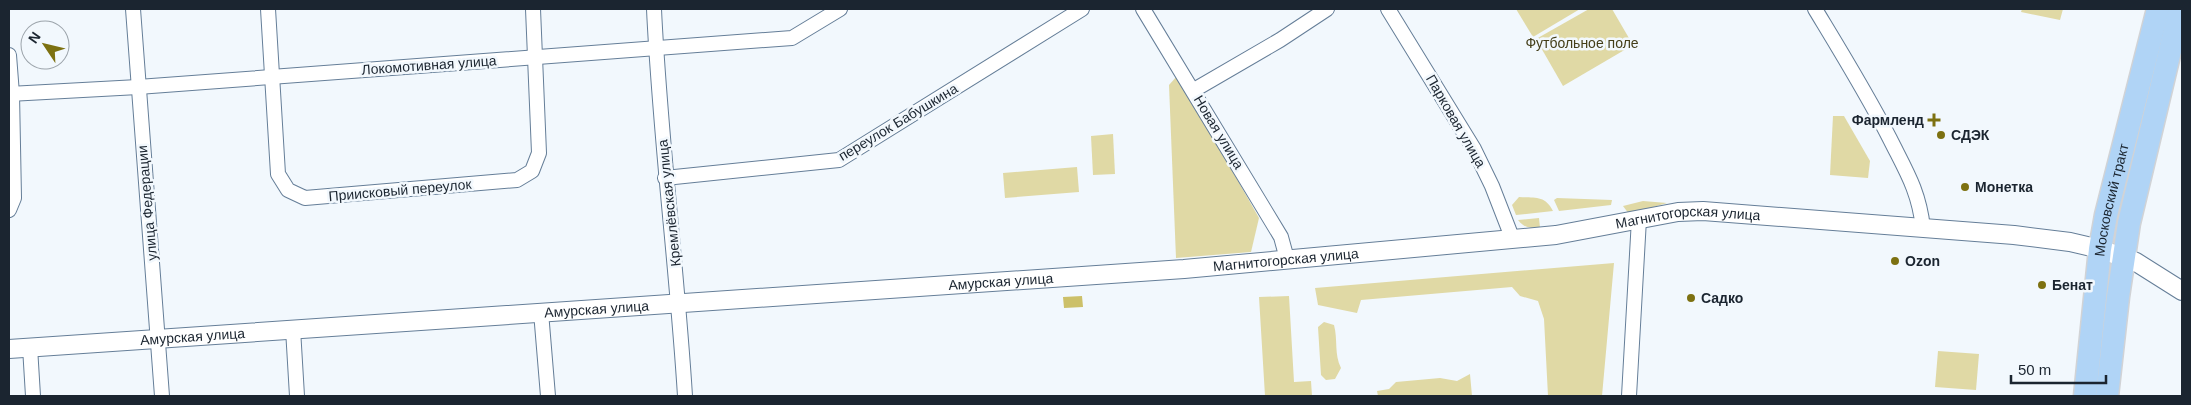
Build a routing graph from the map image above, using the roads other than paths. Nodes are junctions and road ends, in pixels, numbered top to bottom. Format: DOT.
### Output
graph roads {
  1 [pos="133,9"];
  2 [pos="268,9"];
  3 [pos="533,9"];
  4 [pos="654,9"];
  5 [pos="840,9"];
  6 [pos="1082,9"];
  7 [pos="1144,9"];
  8 [pos="1327,9"];
  9 [pos="1388,9"];
  10 [pos="1815,9"];
  11 [pos="2158,9"];
  12 [pos="2180,9"];
  13 [pos="656,48"];
  14 [pos="9,55"];
  15 [pos="536,57"];
  16 [pos="272,77"];
  17 [pos="138,87"];
  18 [pos="1194,90"];
  19 [pos="10,94"];
  20 [pos="665,178"];
  21 [pos="9,210"];
  22 [pos="1639,219"];
  23 [pos="1923,228"];
  24 [pos="1513,240"];
  25 [pos="2100,249"];
  26 [pos="2123,257"];
  27 [pos="1287,259"];
  28 [pos="1184,268"];
  29 [pos="2182,290"];
  30 [pos="679,304"];
  31 [pos="540,312"];
  32 [pos="293,329"];
  33 [pos="159,338"];
  34 [pos="30,347"];
  35 [pos="9,349"];
  36 [pos="33,396"];
  37 [pos="162,396"];
  38 [pos="298,396"];
  39 [pos="548,396"];
  40 [pos="684,396"];
  41 [pos="1629,396"];
  42 [pos="2085,396"];
  43 [pos="2107,396"];
  1 -- 17 [label="street, улица Федерации"];
  2 -- 16 [label="street, Приисковый переулок"];
  3 -- 15 [label="street, Приисковый переулок"];
  4 -- 13 [label="street, Кремлёвская улица"];
  5 -- 13 [label="street, Локомотивная улица"];
  6 -- 20 [label="street, переулок Бабушкина"];
  7 -- 18 [label="street, Новая улица"];
  8 -- 18 [label="street"];
  9 -- 24 [label="street, Парковая улица"];
  10 -- 23 [label="street"];
  11 -- 25 [label="main road, Московский тракт"];
  12 -- 26 [label="main road, Московский тракт"];
  13 -- 15 [label="street, Локомотивная улица"];
  13 -- 20 [label="street, Кремлёвская улица"];
  14 -- 19 [label="street"];
  15 -- 16 [label="street, Локомотивная улица"];
  15 -- 16 [label="street, Приисковый переулок"];
  16 -- 17 [label="street, Локомотивная улица"];
  17 -- 19 [label="street, Локомотивная улица"];
  17 -- 33 [label="street, улица Федерации"];
  18 -- 27 [label="street, Новая улица"];
  19 -- 21 [label="street"];
  20 -- 30 [label="street, Кремлёвская улица"];
  22 -- 23 [label="street, Магнитогорская улица"];
  22 -- 24 [label="street, Магнитогорская улица"];
  22 -- 41 [label="street"];
  23 -- 25 [label="street, Магнитогорская улица"];
  24 -- 27 [label="street, Магнитогорская улица"];
  25 -- 26 [label="street, Магнитогорская улица"];
  25 -- 42 [label="main road, Московский тракт"];
  26 -- 29 [label="street, Магнитогорская улица"];
  26 -- 43 [label="main road, Московский тракт"];
  27 -- 28 [label="street, Магнитогорская улица"];
  28 -- 30 [label="street, Амурская улица"];
  30 -- 31 [label="street, Амурская улица"];
  30 -- 40 [label="street, Кремлёвская улица"];
  31 -- 32 [label="street, Амурская улица"];
  31 -- 39 [label="street"];
  32 -- 33 [label="street, Амурская улица"];
  32 -- 38 [label="street"];
  33 -- 34 [label="street, Амурская улица"];
  33 -- 37 [label="street, улица Федерации"];
  34 -- 35 [label="street, Амурская улица"];
  34 -- 36 [label="street"];
}
